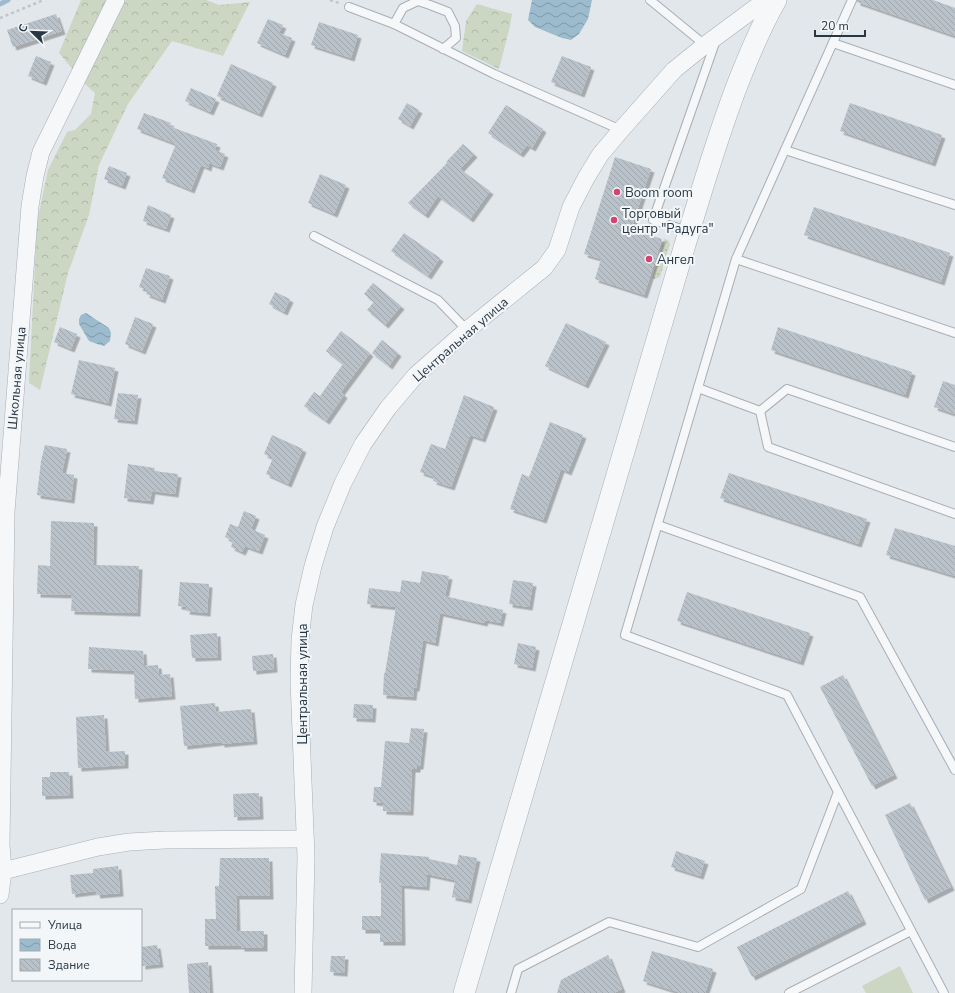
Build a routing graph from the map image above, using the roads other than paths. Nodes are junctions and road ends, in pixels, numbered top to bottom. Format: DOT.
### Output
graph roads {
  1 [pos="116,0"];
  2 [pos="650,0"];
  3 [pos="766,0"];
  4 [pos="776,0"];
  5 [pos="852,0"];
  6 [pos="349,7"];
  7 [pos="394,24"];
  8 [pos="711,40"];
  9 [pos="833,43"];
  10 [pos="443,49"];
  11 [pos="955,84"];
  12 [pos="621,130"];
  13 [pos="785,150"];
  14 [pos="955,205"];
  15 [pos="689,231"];
  16 [pos="314,236"];
  17 [pos="736,259"];
  18 [pos="467,330"];
  19 [pos="955,333"];
  20 [pos="698,388"];
  21 [pos="760,411"];
  22 [pos="955,447"];
  23 [pos="955,514"];
  24 [pos="658,525"];
  25 [pos="955,770"];
  26 [pos="838,792"];
  27 [pos="305,839"];
  28 [pos="2,871"];
  29 [pos="0,895"];
  30 [pos="911,931"];
  31 [pos="303,993"];
  32 [pos="464,993"];
  33 [pos="511,993"];
  34 [pos="789,993"];
  35 [pos="944,993"];
  1 -- 28 [label="street, Школьная улица"];
  2 -- 8 [label="lane"];
  3 -- 8 [label="street, Центральная улица"];
  4 -- 15 [label="street"];
  5 -- 9 [label="lane"];
  6 -- 7 [label="lane"];
  7 -- 10 [label="lane"];
  7 -- 10 [label="lane"];
  8 -- 12 [label="street, Центральная улица"];
  8 -- 15 [label="lane"];
  9 -- 11 [label="lane"];
  9 -- 13 [label="lane"];
  10 -- 12 [label="lane"];
  12 -- 18 [label="street, Центральная улица"];
  13 -- 14 [label="lane"];
  13 -- 17 [label="lane"];
  15 -- 32 [label="street"];
  16 -- 18 [label="lane"];
  17 -- 19 [label="lane"];
  17 -- 20 [label="lane"];
  18 -- 27 [label="street, Центральная улица"];
  20 -- 21 [label="lane"];
  20 -- 24 [label="lane"];
  21 -- 22 [label="lane"];
  21 -- 23 [label="lane"];
  24 -- 25 [label="lane"];
  24 -- 26 [label="lane"];
  26 -- 30 [label="lane"];
  26 -- 33 [label="lane"];
  27 -- 28 [label="street"];
  27 -- 31 [label="street, Центральная улица"];
  28 -- 29 [label="street, Школьная улица"];
  30 -- 34 [label="lane"];
  30 -- 35 [label="lane"];
}
